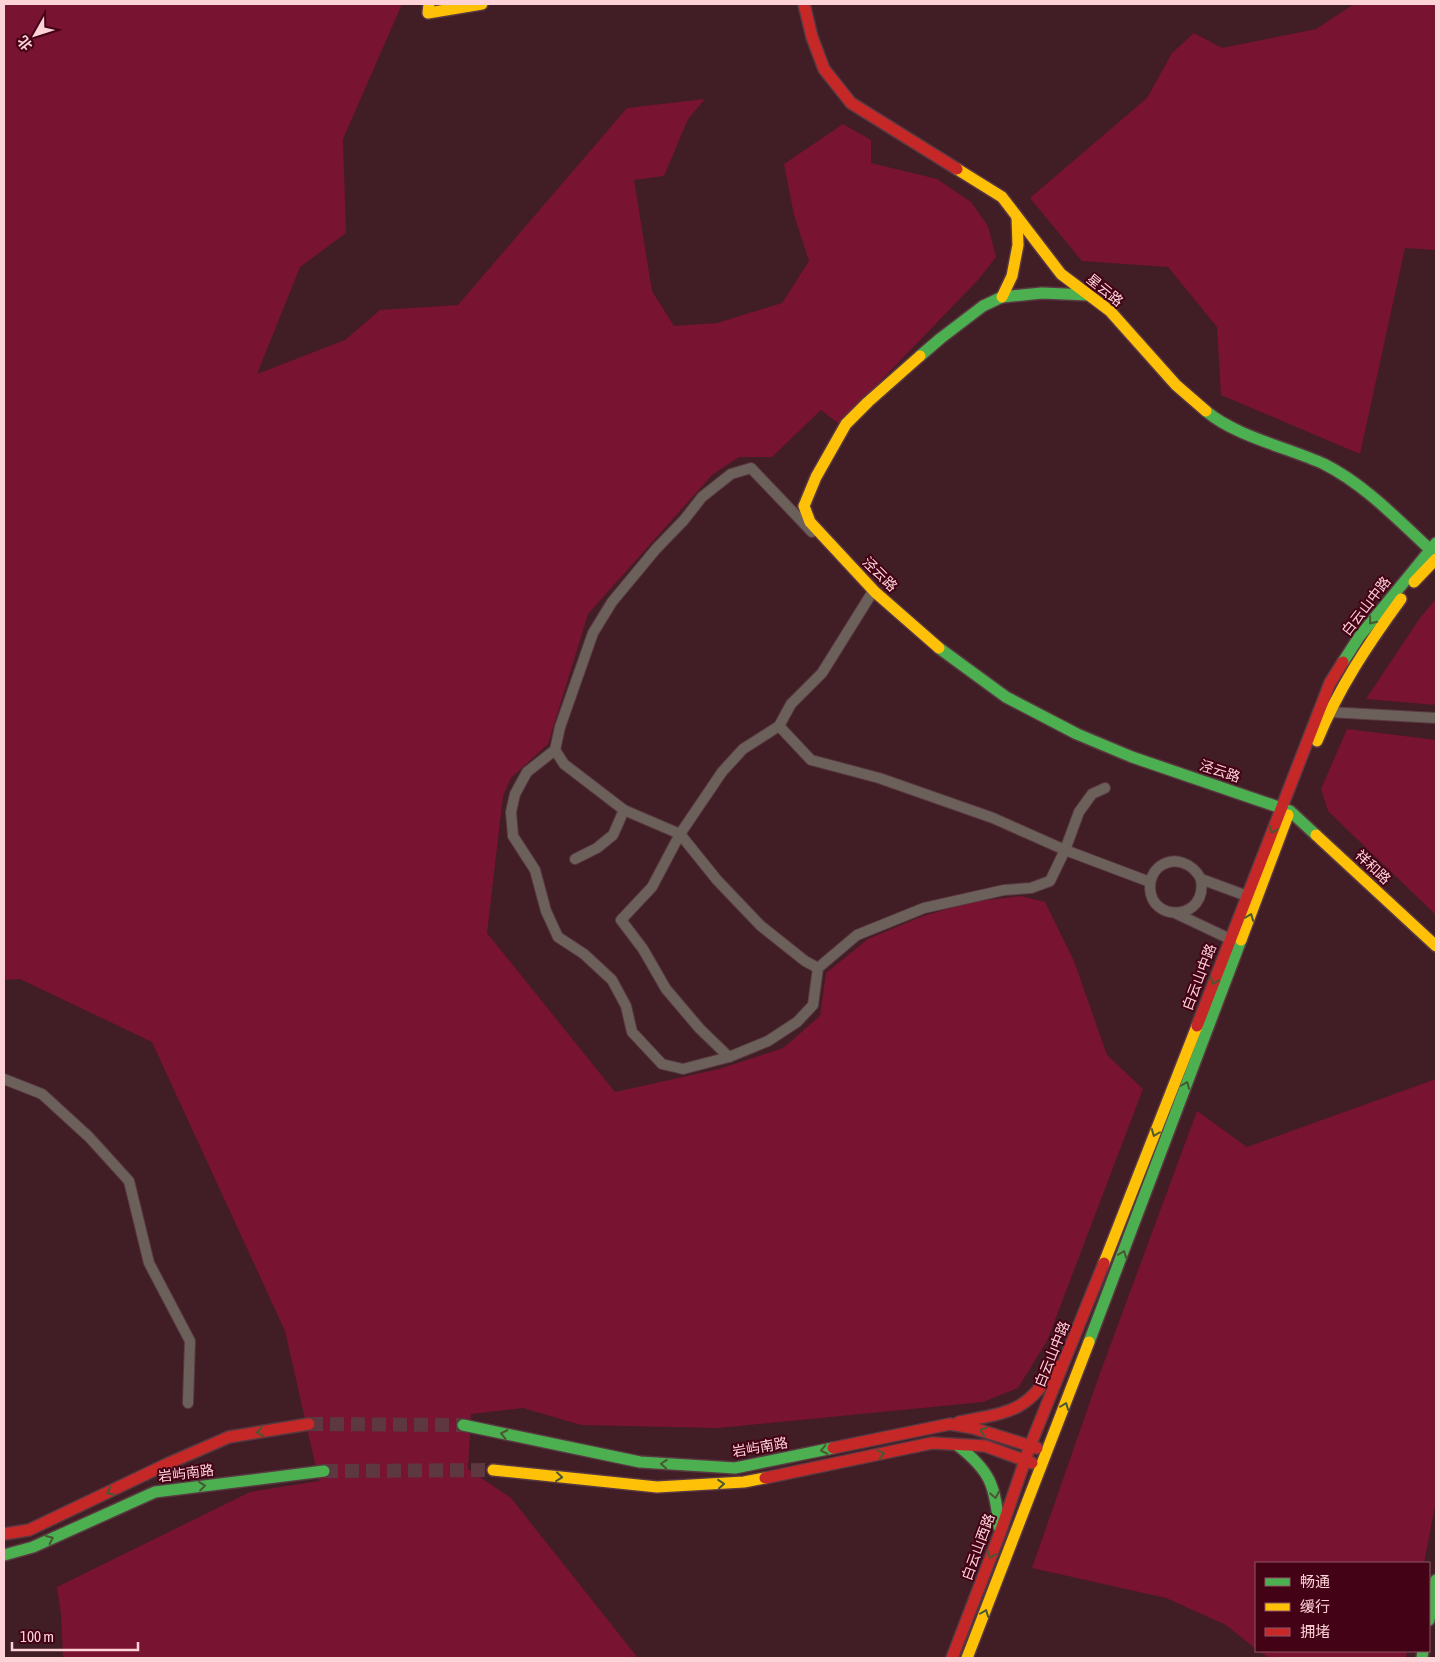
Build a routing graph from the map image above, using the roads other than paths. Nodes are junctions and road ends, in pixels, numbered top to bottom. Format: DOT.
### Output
graph roads {
  1 [pos="482,4"];
  2 [pos="804,4"];
  3 [pos="428,9"];
  4 [pos="1017,218"];
  5 [pos="1088,295"];
  6 [pos="1002,297"];
  7 [pos="1435,552"];
  8 [pos="872,594"];
  9 [pos="1329,712"];
  10 [pos="1436,718"];
  11 [pos="779,726"];
  12 [pos="555,750"];
  13 [pos="1105,788"];
  14 [pos="1286,809"];
  15 [pos="624,810"];
  16 [pos="680,834"];
  17 [pos="1065,850"];
  18 [pos="575,859"];
  19 [pos="1201,879"];
  20 [pos="1150,882"];
  21 [pos="1247,896"];
  22 [pos="1174,913"];
  23 [pos="1230,939"];
  24 [pos="1436,946"];
  25 [pos="818,968"];
  26 [pos="729,1056"];
  27 [pos="4,1079"];
  28 [pos="1089,1303"];
  29 [pos="188,1404"];
  30 [pos="309,1424"];
  31 [pos="950,1424"];
  32 [pos="463,1426"];
  33 [pos="956,1444"];
  34 [pos="1030,1446"];
  35 [pos="1048,1451"];
  36 [pos="1025,1460"];
  37 [pos="1042,1466"];
  38 [pos="494,1470"];
  39 [pos="324,1471"];
  40 [pos="1000,1533"];
  41 [pos="4,1534"];
  42 [pos="4,1555"];
  43 [pos="1436,1580"];
  44 [pos="1430,1614"];
  45 [pos="952,1658"];
  46 [pos="967,1658"];
  1 -- 3 [label="main road"];
  2 -- 4 [label="main road, 星云路"];
  4 -- 5 [label="main road, 星云路"];
  4 -- 6 [label="main road"];
  5 -- 6 [label="main road, 泾云路"];
  5 -- 7 [label="main road, 星云路"];
  6 -- 8 [label="main road, 泾云路"];
  7 -- 9 [label="main road, 白云山中路"];
  7 -- 14 [label="main road, 白云山中路, one-way"];
  8 -- 11 [label="street"];
  8 -- 12 [label="street"];
  8 -- 14 [label="main road, 泾云路"];
  9 -- 10 [label="street"];
  9 -- 14 [label="main road, 白云山中路"];
  11 -- 16 [label="street"];
  11 -- 17 [label="street"];
  12 -- 15 [label="street"];
  12 -- 26 [label="street"];
  13 -- 17 [label="street"];
  14 -- 21 [label="main road, 白云山中路, one-way"];
  14 -- 24 [label="main road, 祥和路"];
  35 -- 14 [label="main road, 白云山中路, one-way"];
  15 -- 16 [label="street"];
  15 -- 18 [label="street"];
  16 -- 25 [label="street"];
  16 -- 26 [label="street"];
  17 -- 20 [label="street"];
  17 -- 25 [label="street"];
  19 -- 20 [label="street"];
  19 -- 21 [label="street"];
  19 -- 22 [label="street"];
  20 -- 22 [label="street"];
  21 -- 23 [label="main road, 白云山中路"];
  22 -- 23 [label="street"];
  23 -- 28 [label="main road, 白云山中路, one-way"];
  25 -- 26 [label="street"];
  27 -- 29 [label="street"];
  28 -- 31 [label="main road"];
  28 -- 34 [label="main road, 白云山中路"];
  30 -- 41 [label="main road, 岩屿南路, one-way"];
  31 -- 32 [label="main road, 岩屿南路, one-way"];
  34 -- 31 [label="main road, 岩屿南路, one-way"];
  33 -- 36 [label="main road"];
  38 -- 33 [label="main road, one-way"];
  33 -- 40 [label="main road, one-way"];
  34 -- 35 [label="main road, 岩屿南路"];
  34 -- 36 [label="main road, 白云山西路"];
  35 -- 37 [label="main road"];
  36 -- 37 [label="main road"];
  36 -- 40 [label="main road, 白云山西路"];
  46 -- 37 [label="main road, one-way"];
  42 -- 39 [label="main road, 岩屿南路, one-way"];
  40 -- 45 [label="main road, 白云山西路, one-way"];
  43 -- 44 [label="main road"];
}
